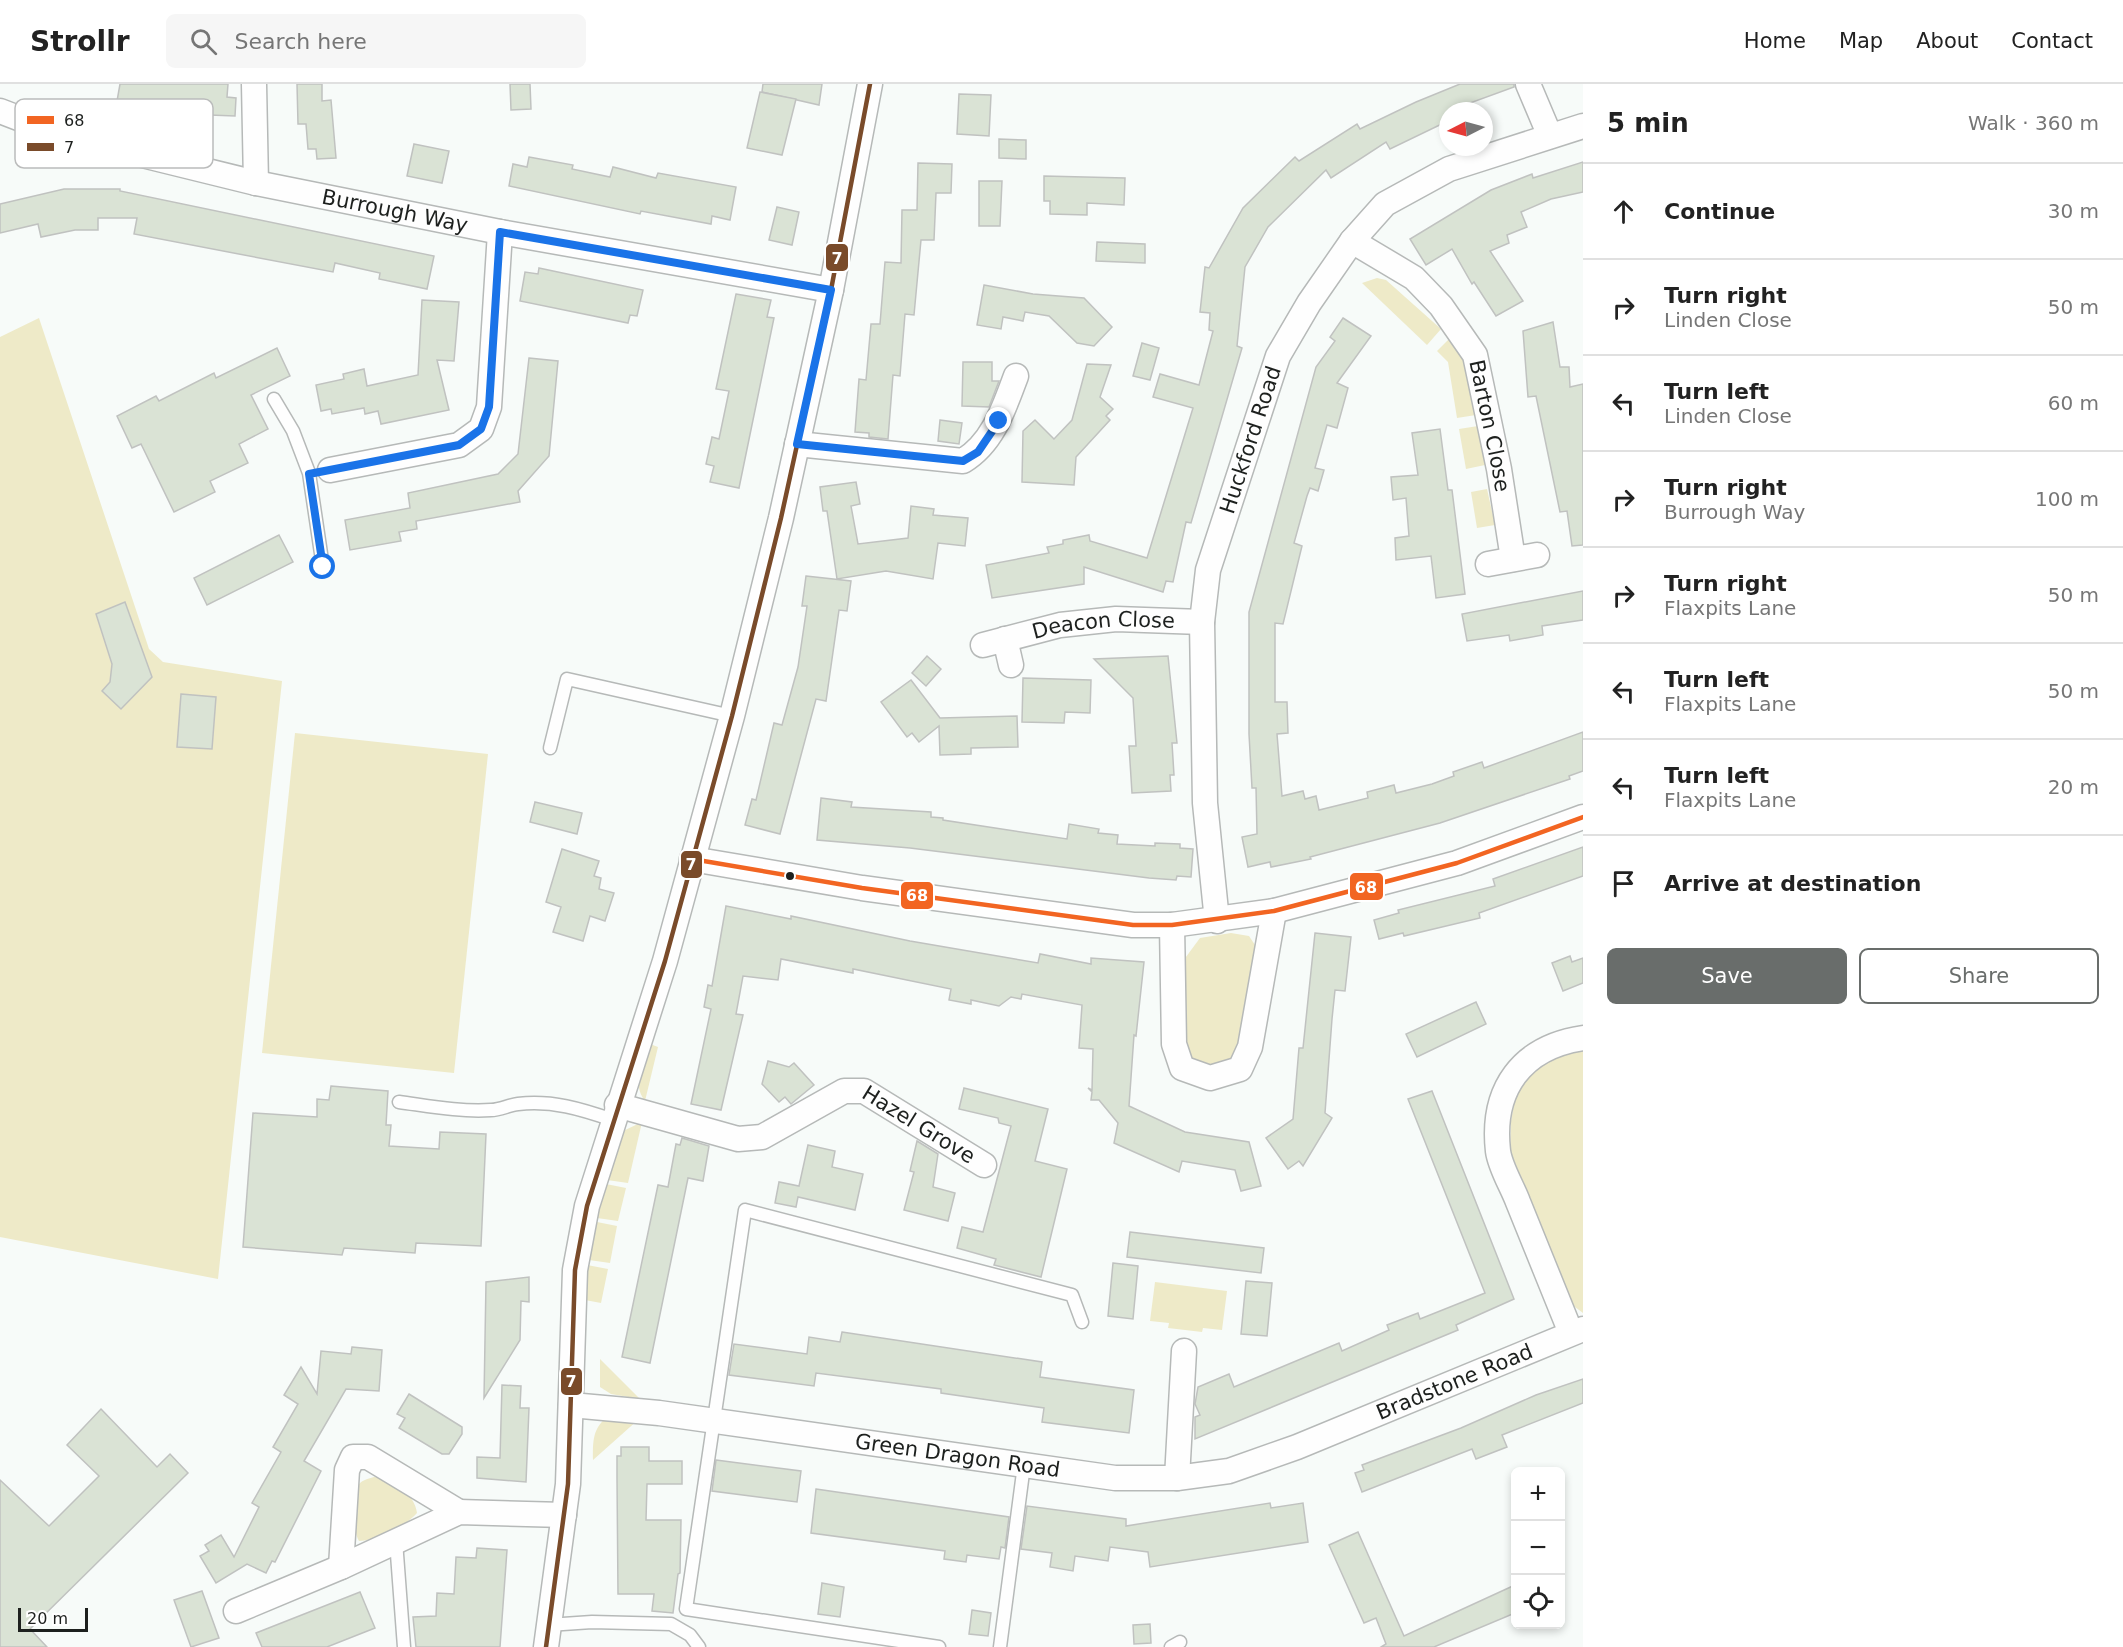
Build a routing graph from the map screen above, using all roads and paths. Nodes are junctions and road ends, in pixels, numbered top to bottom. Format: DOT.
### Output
graph roads {
  1 [pos="254,84"];
  2 [pos="870,84"];
  3 [pos="1528,84"];
  4 [pos="0,111"];
  5 [pos="15,117"];
  6 [pos="1583,126"];
  7 [pos="1550,136"];
  8 [pos="195,168"];
  9 [pos="256,183"];
  10 [pos="500,232"];
  11 [pos="1352,241"];
  12 [pos="831,290"];
  13 [pos="1016,376"];
  14 [pos="274,399"];
  15 [pos="797,444"];
  16 [pos="320,472"];
  17 [pos="1537,555"];
  18 [pos="1513,559"];
  19 [pos="1488,564"];
  20 [pos="323,567"];
  21 [pos="1202,622"];
  22 [pos="1011,664"];
  23 [pos="732,716"];
  24 [pos="550,748"];
  25 [pos="1583,817"];
  26 [pos="692,859"];
  27 [pos="1274,910"];
  28 [pos="1216,921"];
  29 [pos="1172,926"];
  30 [pos="1583,1038"];
  31 [pos="399,1102"];
  32 [pos="615,1113"];
  33 [pos="984,1165"];
  34 [pos="1082,1322"];
  35 [pos="1577,1331"];
  36 [pos="1184,1351"];
  37 [pos="572,1405"];
  38 [pos="714,1421"];
  39 [pos="1337,1430"];
  40 [pos="1024,1465"];
  41 [pos="1177,1478"];
  42 [pos="459,1512"];
  43 [pos="564,1515"];
  44 [pos="396,1541"];
  45 [pos="341,1567"];
  46 [pos="236,1611"];
  47 [pos="547,1636"];
  48 [pos="404,1647"];
  49 [pos="699,1647"];
  50 [pos="939,1647"];
  51 [pos="1000,1647"];
  1 -- 9 [label="street"];
  2 -- 12 [label="street"];
  3 -- 7 [label="street"];
  4 -- 5 [label="street, Burrough Way"];
  6 -- 7 [label="street, Huckford Road"];
  7 -- 11 [label="street, Huckford Road"];
  8 -- 9 [label="street, Burrough Way"];
  9 -- 10 [label="street, Burrough Way"];
  10 -- 12 [label="street, Burrough Way"];
  10 -- 16 [label="street"];
  11 -- 18 [label="street, Barton Close"];
  11 -- 21 [label="street, Huckford Road"];
  12 -- 15 [label="street"];
  13 -- 15 [label="street"];
  14 -- 16 [label="lane"];
  15 -- 23 [label="street"];
  16 -- 20 [label="lane"];
  17 -- 18 [label="street"];
  18 -- 19 [label="street"];
  21 -- 22 [label="street, Deacon Close"];
  21 -- 28 [label="street, Huckford Road"];
  23 -- 24 [label="lane"];
  23 -- 26 [label="street"];
  25 -- 27 [label="street"];
  26 -- 29 [label="street"];
  26 -- 32 [label="street"];
  27 -- 28 [label="street"];
  27 -- 29 [label="street"];
  28 -- 29 [label="street"];
  30 -- 35 [label="street, Bradstone Road"];
  31 -- 32 [label="lane"];
  32 -- 33 [label="street, Hazel Grove"];
  32 -- 37 [label="street"];
  34 -- 38 [label="lane"];
  35 -- 39 [label="street, Bradstone Road"];
  36 -- 41 [label="street"];
  37 -- 38 [label="street, Green Dragon Road"];
  37 -- 43 [label="street"];
  38 -- 40 [label="street, Green Dragon Road"];
  38 -- 50 [label="lane"];
  39 -- 41 [label="street, Green Dragon Road"];
  40 -- 41 [label="street, Green Dragon Road"];
  40 -- 51 [label="lane"];
  42 -- 43 [label="street"];
  42 -- 44 [label="street"];
  42 -- 45 [label="street"];
  43 -- 47 [label="street"];
  44 -- 45 [label="street"];
  44 -- 48 [label="lane"];
  45 -- 46 [label="street"];
  47 -- 49 [label="lane"];
}
